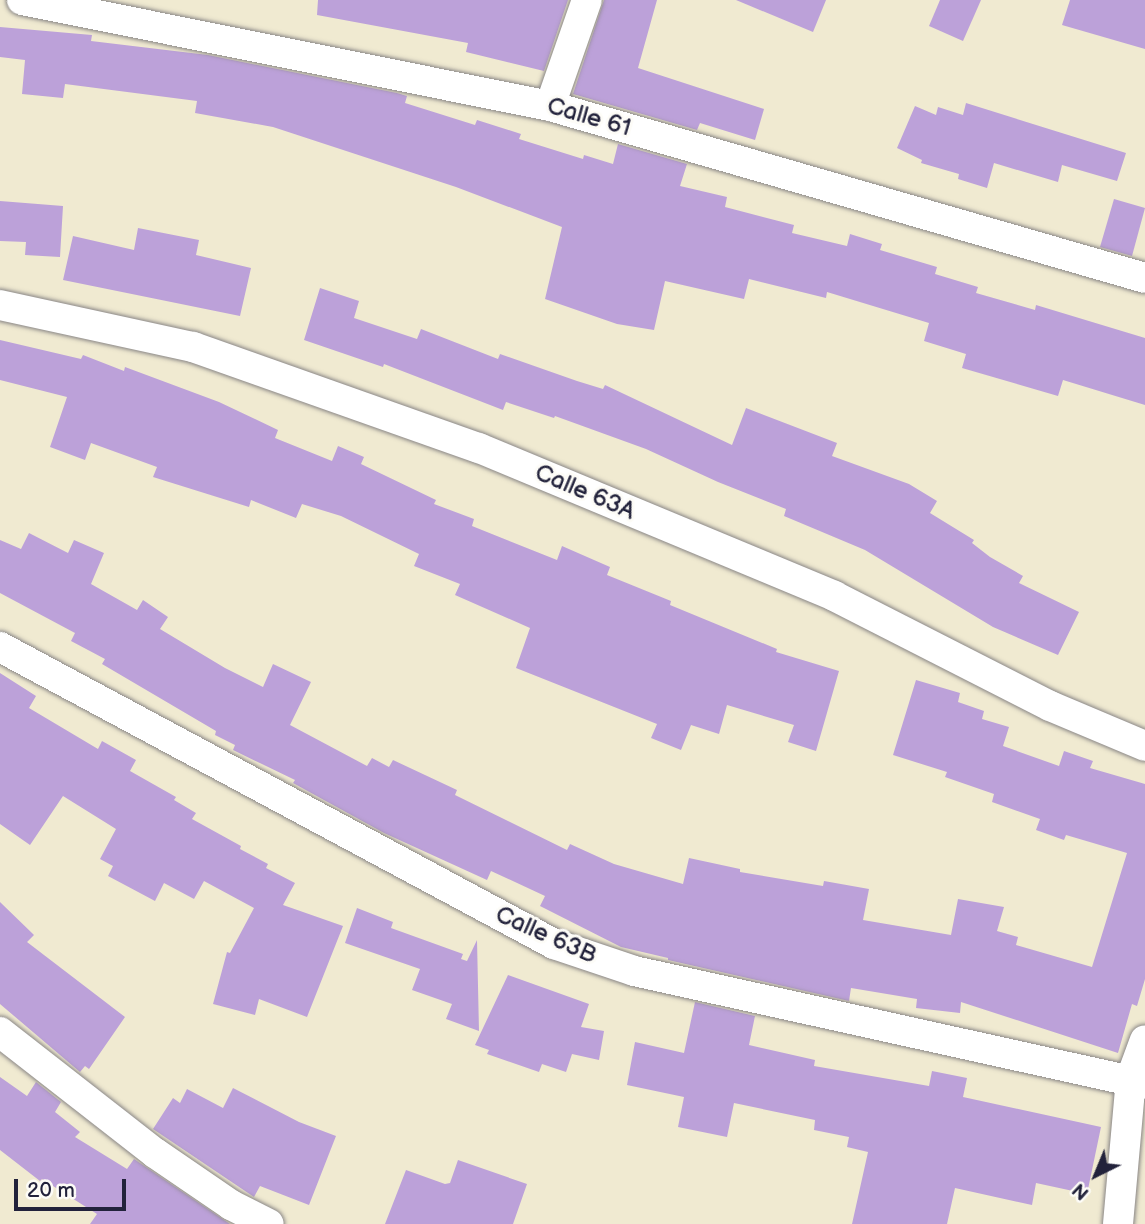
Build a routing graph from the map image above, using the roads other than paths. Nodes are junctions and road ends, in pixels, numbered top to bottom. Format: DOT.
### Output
graph roads {
  1 [pos="22,0"];
  2 [pos="587,0"];
  3 [pos="550,106"];
  4 [pos="1145,278"];
  5 [pos="0,305"];
  6 [pos="0,647"];
  7 [pos="1145,746"];
  8 [pos="0,1032"];
  9 [pos="1145,1040"];
  10 [pos="1138,1081"];
  11 [pos="269,1224"];
  12 [pos="1118,1224"];
  1 -- 3 [label="street, Calle 61"];
  2 -- 3 [label="street"];
  3 -- 4 [label="street, Calle 61"];
  5 -- 7 [label="street, Calle 63A"];
  6 -- 10 [label="street, Calle 63B"];
  8 -- 11 [label="street"];
  9 -- 10 [label="street"];
  10 -- 12 [label="street"];
}
